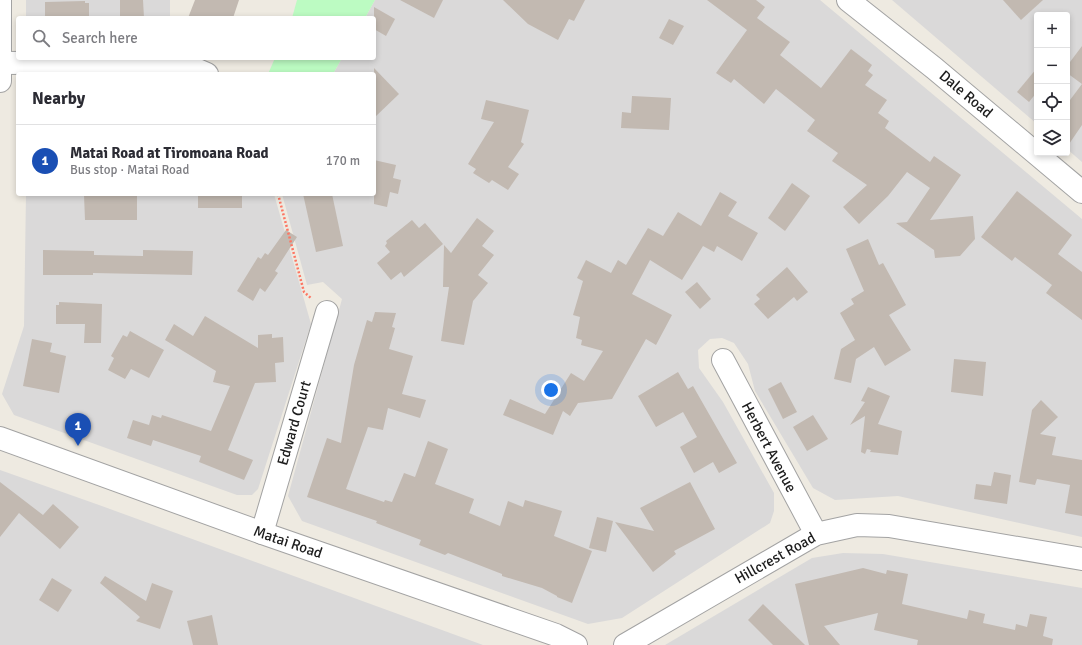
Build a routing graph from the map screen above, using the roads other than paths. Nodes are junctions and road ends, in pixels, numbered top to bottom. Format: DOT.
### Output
graph roads {
  1 [pos="0,0"];
  2 [pos="848,0"];
  3 [pos="0,63"];
  4 [pos="198,72"];
  5 [pos="0,81"];
  6 [pos="1082,192"];
  7 [pos="326,312"];
  8 [pos="723,360"];
  9 [pos="0,438"];
  10 [pos="262,533"];
  11 [pos="816,534"];
  12 [pos="1082,559"];
  13 [pos="576,645"];
  14 [pos="625,645"];
  1 -- 3 [label="street"];
  2 -- 6 [label="street, Dale Road"];
  3 -- 4 [label="street"];
  3 -- 5 [label="street"];
  7 -- 10 [label="street, Edward Court"];
  8 -- 11 [label="street, Herbert Avenue"];
  9 -- 10 [label="street, Matai Road"];
  10 -- 13 [label="street, Matai Road"];
  11 -- 12 [label="street, Hillcrest Road"];
  11 -- 14 [label="street, Hillcrest Road"];
}
